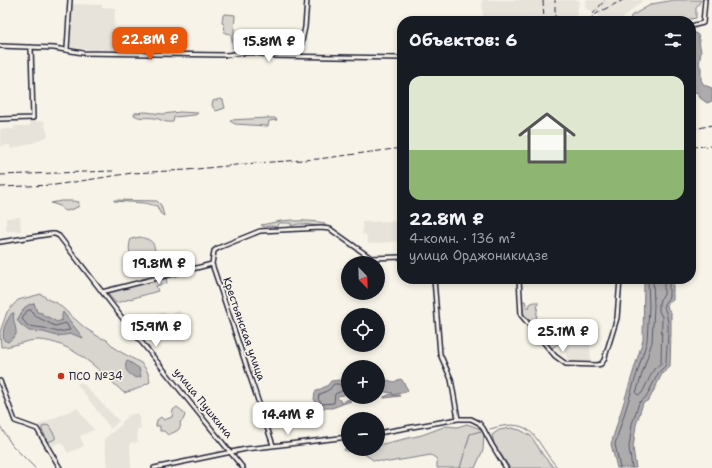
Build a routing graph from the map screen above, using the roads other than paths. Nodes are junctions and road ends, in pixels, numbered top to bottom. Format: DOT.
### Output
graph roads {
  1 [pos="70,0"];
  2 [pos="307,0"];
  3 [pos="704,0"];
  4 [pos="696,25"];
  5 [pos="0,46"];
  6 [pos="31,47"];
  7 [pos="67,49"];
  8 [pos="299,56"];
  9 [pos="397,58"];
  10 [pos="0,119"];
  11 [pos="0,242"];
  12 [pos="397,257"];
  13 [pos="212,264"];
  14 [pos="434,284"];
  15 [pos="519,284"];
  16 [pos="619,284"];
  17 [pos="102,292"];
  18 [pos="0,381"];
  19 [pos="458,419"];
  20 [pos="385,432"];
  21 [pos="341,438"];
  22 [pos="273,445"];
  23 [pos="232,453"];
  24 [pos="60,468"];
  25 [pos="154,468"];
  26 [pos="243,468"];
  27 [pos="506,468"];
  1 -- 7 [label="street"];
  2 -- 8 [label="street"];
  3 -- 4 [label="street"];
  5 -- 6 [label="street"];
  6 -- 7 [label="street"];
  6 -- 10 [label="street"];
  7 -- 8 [label="street"];
  8 -- 9 [label="street"];
  11 -- 17 [label="street, улица Пушкина"];
  12 -- 13 [label="street"];
  13 -- 17 [label="street"];
  13 -- 22 [label="street, Крестьянская улица"];
  14 -- 19 [label="street"];
  15 -- 16 [label="street"];
  17 -- 23 [label="street, улица Пушкина"];
  18 -- 24 [label="street"];
  19 -- 20 [label="street"];
  19 -- 27 [label="street"];
  21 -- 22 [label="street"];
  22 -- 23 [label="street"];
  23 -- 25 [label="street"];
  23 -- 26 [label="street, улица Пушкина"];
}
